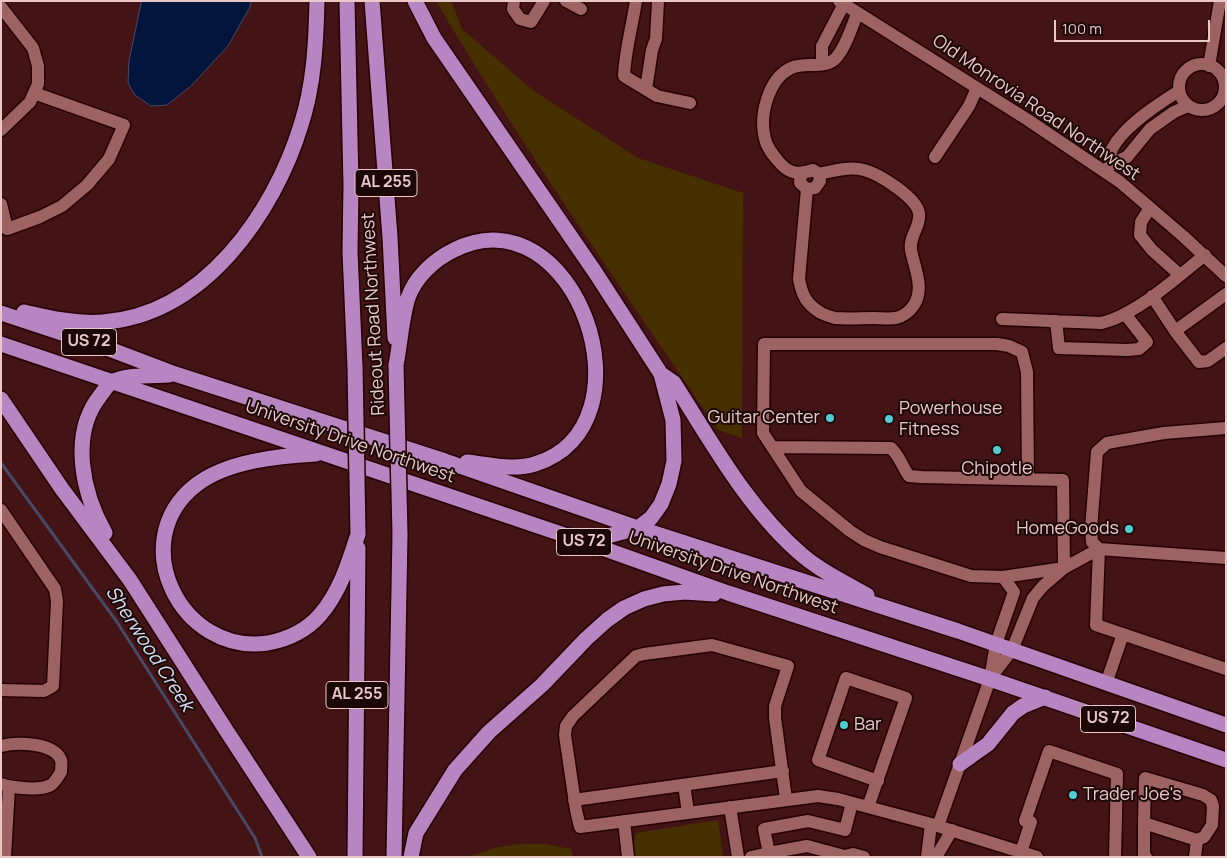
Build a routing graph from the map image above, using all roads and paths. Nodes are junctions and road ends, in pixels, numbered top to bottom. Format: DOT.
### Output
graph roads {
  1 [pos="318,1"];
  2 [pos="347,1"];
  3 [pos="372,1"];
  4 [pos="415,1"];
  5 [pos="514,1"];
  6 [pos="544,1"];
  7 [pos="566,1"];
  8 [pos="636,1"];
  9 [pos="658,1"];
  10 [pos="1220,1"];
  11 [pos="842,3"];
  12 [pos="1,7"];
  13 [pos="581,10"];
  14 [pos="857,14"];
  15 [pos="822,64"];
  16 [pos="1209,66"];
  17 [pos="977,88"];
  18 [pos="646,89"];
  19 [pos="1179,92"];
  20 [pos="34,93"];
  21 [pos="1223,101"];
  22 [pos="690,103"];
  23 [pos="1188,106"];
  24 [pos="1,130"];
  25 [pos="935,157"];
  26 [pos="1108,168"];
  27 [pos="801,174"];
  28 [pos="819,174"];
  29 [pos="807,189"];
  30 [pos="1,204"];
  31 [pos="1150,208"];
  32 [pos="1205,255"];
  33 [pos="1180,275"];
  34 [pos="1226,276"];
  35 [pos="1226,294"];
  36 [pos="1152,296"];
  37 [pos="1,306"];
  38 [pos="1,313"];
  39 [pos="1125,314"];
  40 [pos="1002,319"];
  41 [pos="1056,321"];
  42 [pos="1175,331"];
  43 [pos="1,344"];
  44 [pos="1226,348"];
  45 [pos="396,365"];
  46 [pos="176,374"];
  47 [pos="660,374"];
  48 [pos="112,382"];
  49 [pos="1,399"];
  50 [pos="1226,428"];
  51 [pos="772,447"];
  52 [pos="323,454"];
  53 [pos="445,461"];
  54 [pos="1028,479"];
  55 [pos="3,515"];
  56 [pos="638,528"];
  57 [pos="358,534"];
  58 [pos="585,542"];
  59 [pos="1099,549"];
  60 [pos="1226,558"];
  61 [pos="1064,568"];
  62 [pos="1025,573"];
  63 [pos="1003,577"];
  64 [pos="130,580"];
  65 [pos="728,593"];
  66 [pos="1033,598"];
  67 [pos="902,613"];
  68 [pos="1122,634"];
  69 [pos="996,644"];
  70 [pos="1012,650"];
  71 [pos="1226,670"];
  72 [pos="990,678"];
  73 [pos="1106,684"];
  74 [pos="1,690"];
  75 [pos="1044,698"];
  76 [pos="1226,725"];
  77 [pos="1,746"];
  78 [pos="1226,760"];
  79 [pos="960,764"];
  80 [pos="783,771"];
  81 [pos="878,781"];
  82 [pos="5,786"];
  83 [pos="684,786"];
  84 [pos="786,799"];
  85 [pos="574,800"];
  86 [pos="852,803"];
  87 [pos="730,807"];
  88 [pos="868,807"];
  89 [pos="688,812"];
  90 [pos="624,821"];
  91 [pos="1144,823"];
  92 [pos="935,825"];
  93 [pos="952,830"];
  94 [pos="1197,840"];
  95 [pos="1021,852"];
  96 [pos="769,853"];
  97 [pos="846,856"];
  98 [pos="5,857"];
  99 [pos="309,857"];
  100 [pos="355,857"];
  101 [pos="394,857"];
  102 [pos="411,857"];
  103 [pos="628,857"];
  104 [pos="738,857"];
  105 [pos="751,857"];
  106 [pos="864,857"];
  107 [pos="927,857"];
  108 [pos="936,857"];
  109 [pos="1038,857"];
  110 [pos="1115,857"];
  111 [pos="1146,857"];
  112 [pos="1195,857"];
  1 -- 37 [label="highway"];
  2 -- 57 [label="highway, Rideout Road Northwest / AL 255, bridge"];
  3 -- 45 [label="highway, Rideout Road Northwest / AL 255"];
  4 -- 47 [label="highway"];
  5 -- 6 [label="street"];
  7 -- 13 [label="street"];
  8 -- 18 [label="street"];
  9 -- 18 [label="street"];
  10 -- 16 [label="street"];
  11 -- 14 [label="street, Old Monrovia Road Northwest"];
  11 -- 15 [label="street"];
  12 -- 20 [label="street"];
  14 -- 15 [label="street"];
  14 -- 17 [label="street, Old Monrovia Road Northwest"];
  15 -- 27 [label="street"];
  16 -- 19 [label="street"];
  16 -- 21 [label="street"];
  17 -- 25 [label="street"];
  17 -- 26 [label="street, Old Monrovia Road Northwest"];
  18 -- 22 [label="street"];
  19 -- 23 [label="street"];
  19 -- 26 [label="street"];
  20 -- 24 [label="street"];
  20 -- 30 [label="street"];
  21 -- 23 [label="street"];
  23 -- 26 [label="street"];
  26 -- 31 [label="street, Old Monrovia Road Northwest"];
  27 -- 28 [label="street"];
  27 -- 29 [label="street"];
  28 -- 29 [label="street"];
  28 -- 29 [label="street"];
  31 -- 32 [label="street, Old Monrovia Road Northwest"];
  31 -- 33 [label="street"];
  32 -- 33 [label="street"];
  32 -- 34 [label="street, Old Monrovia Road Northwest"];
  33 -- 36 [label="street"];
  35 -- 42 [label="street"];
  36 -- 39 [label="street"];
  36 -- 42 [label="street"];
  38 -- 46 [label="highway, University Drive Northwest / US 72"];
  39 -- 41 [label="street"];
  39 -- 41 [label="street"];
  40 -- 41 [label="street"];
  42 -- 44 [label="street"];
  43 -- 48 [label="highway, University Drive Northwest / US 72"];
  45 -- 53 [label="highway"];
  45 -- 101 [label="highway, Rideout Road Northwest / AL 255, bridge"];
  46 -- 48 [label="highway"];
  46 -- 53 [label="highway, University Drive Northwest / US 72"];
  47 -- 56 [label="highway"];
  47 -- 67 [label="highway"];
  48 -- 52 [label="highway, University Drive Northwest / US 72"];
  48 -- 64 [label="highway"];
  49 -- 64 [label="highway"];
  50 -- 59 [label="street"];
  51 -- 54 [label="street"];
  51 -- 54 [label="street"];
  51 -- 63 [label="street"];
  52 -- 57 [label="highway"];
  52 -- 58 [label="highway, University Drive Northwest / US 72"];
  53 -- 56 [label="highway, University Drive Northwest / US 72"];
  54 -- 61 [label="street"];
  55 -- 74 [label="street"];
  56 -- 58 [label="highway"];
  56 -- 67 [label="highway, University Drive Northwest / US 72"];
  57 -- 100 [label="highway, AL 255"];
  58 -- 65 [label="highway, University Drive Northwest / US 72"];
  59 -- 60 [label="street"];
  59 -- 61 [label="street"];
  59 -- 68 [label="street"];
  61 -- 62 [label="street"];
  61 -- 66 [label="street"];
  62 -- 63 [label="street"];
  62 -- 66 [label="street"];
  63 -- 69 [label="street"];
  64 -- 99 [label="highway"];
  65 -- 72 [label="highway, University Drive Northwest / US 72"];
  65 -- 102 [label="highway"];
  66 -- 70 [label="street"];
  67 -- 69 [label="highway, University Drive Northwest / US 72"];
  68 -- 71 [label="street"];
  68 -- 73 [label="street"];
  69 -- 70 [label="highway, University Drive Northwest / US 72"];
  69 -- 72 [label="street"];
  70 -- 72 [label="street"];
  70 -- 73 [label="highway, University Drive Northwest / US 72"];
  72 -- 75 [label="highway, University Drive Northwest / US 72"];
  72 -- 79 [label="street"];
  73 -- 76 [label="highway, University Drive Northwest / US 72"];
  75 -- 78 [label="highway, University Drive Northwest / US 72"];
  75 -- 79 [label="highway"];
  77 -- 82 [label="street"];
  79 -- 92 [label="street"];
  80 -- 83 [label="street"];
  80 -- 84 [label="street"];
  80 -- 85 [label="street"];
  81 -- 81 [label="street"];
  81 -- 88 [label="street"];
  82 -- 98 [label="street"];
  83 -- 85 [label="street"];
  83 -- 89 [label="street"];
  84 -- 86 [label="street"];
  84 -- 87 [label="street"];
  85 -- 90 [label="street"];
  86 -- 88 [label="street"];
  86 -- 96 [label="street"];
  87 -- 89 [label="street"];
  87 -- 104 [label="street"];
  88 -- 92 [label="street"];
  89 -- 90 [label="street"];
  90 -- 103 [label="street"];
  91 -- 94 [label="street"];
  91 -- 94 [label="street"];
  91 -- 111 [label="street"];
  92 -- 93 [label="street"];
  92 -- 107 [label="street"];
  93 -- 95 [label="street"];
  93 -- 108 [label="street"];
  94 -- 112 [label="street"];
  95 -- 109 [label="street"];
  95 -- 110 [label="street"];
  96 -- 97 [label="street"];
  96 -- 105 [label="street"];
  97 -- 106 [label="street"];
}
